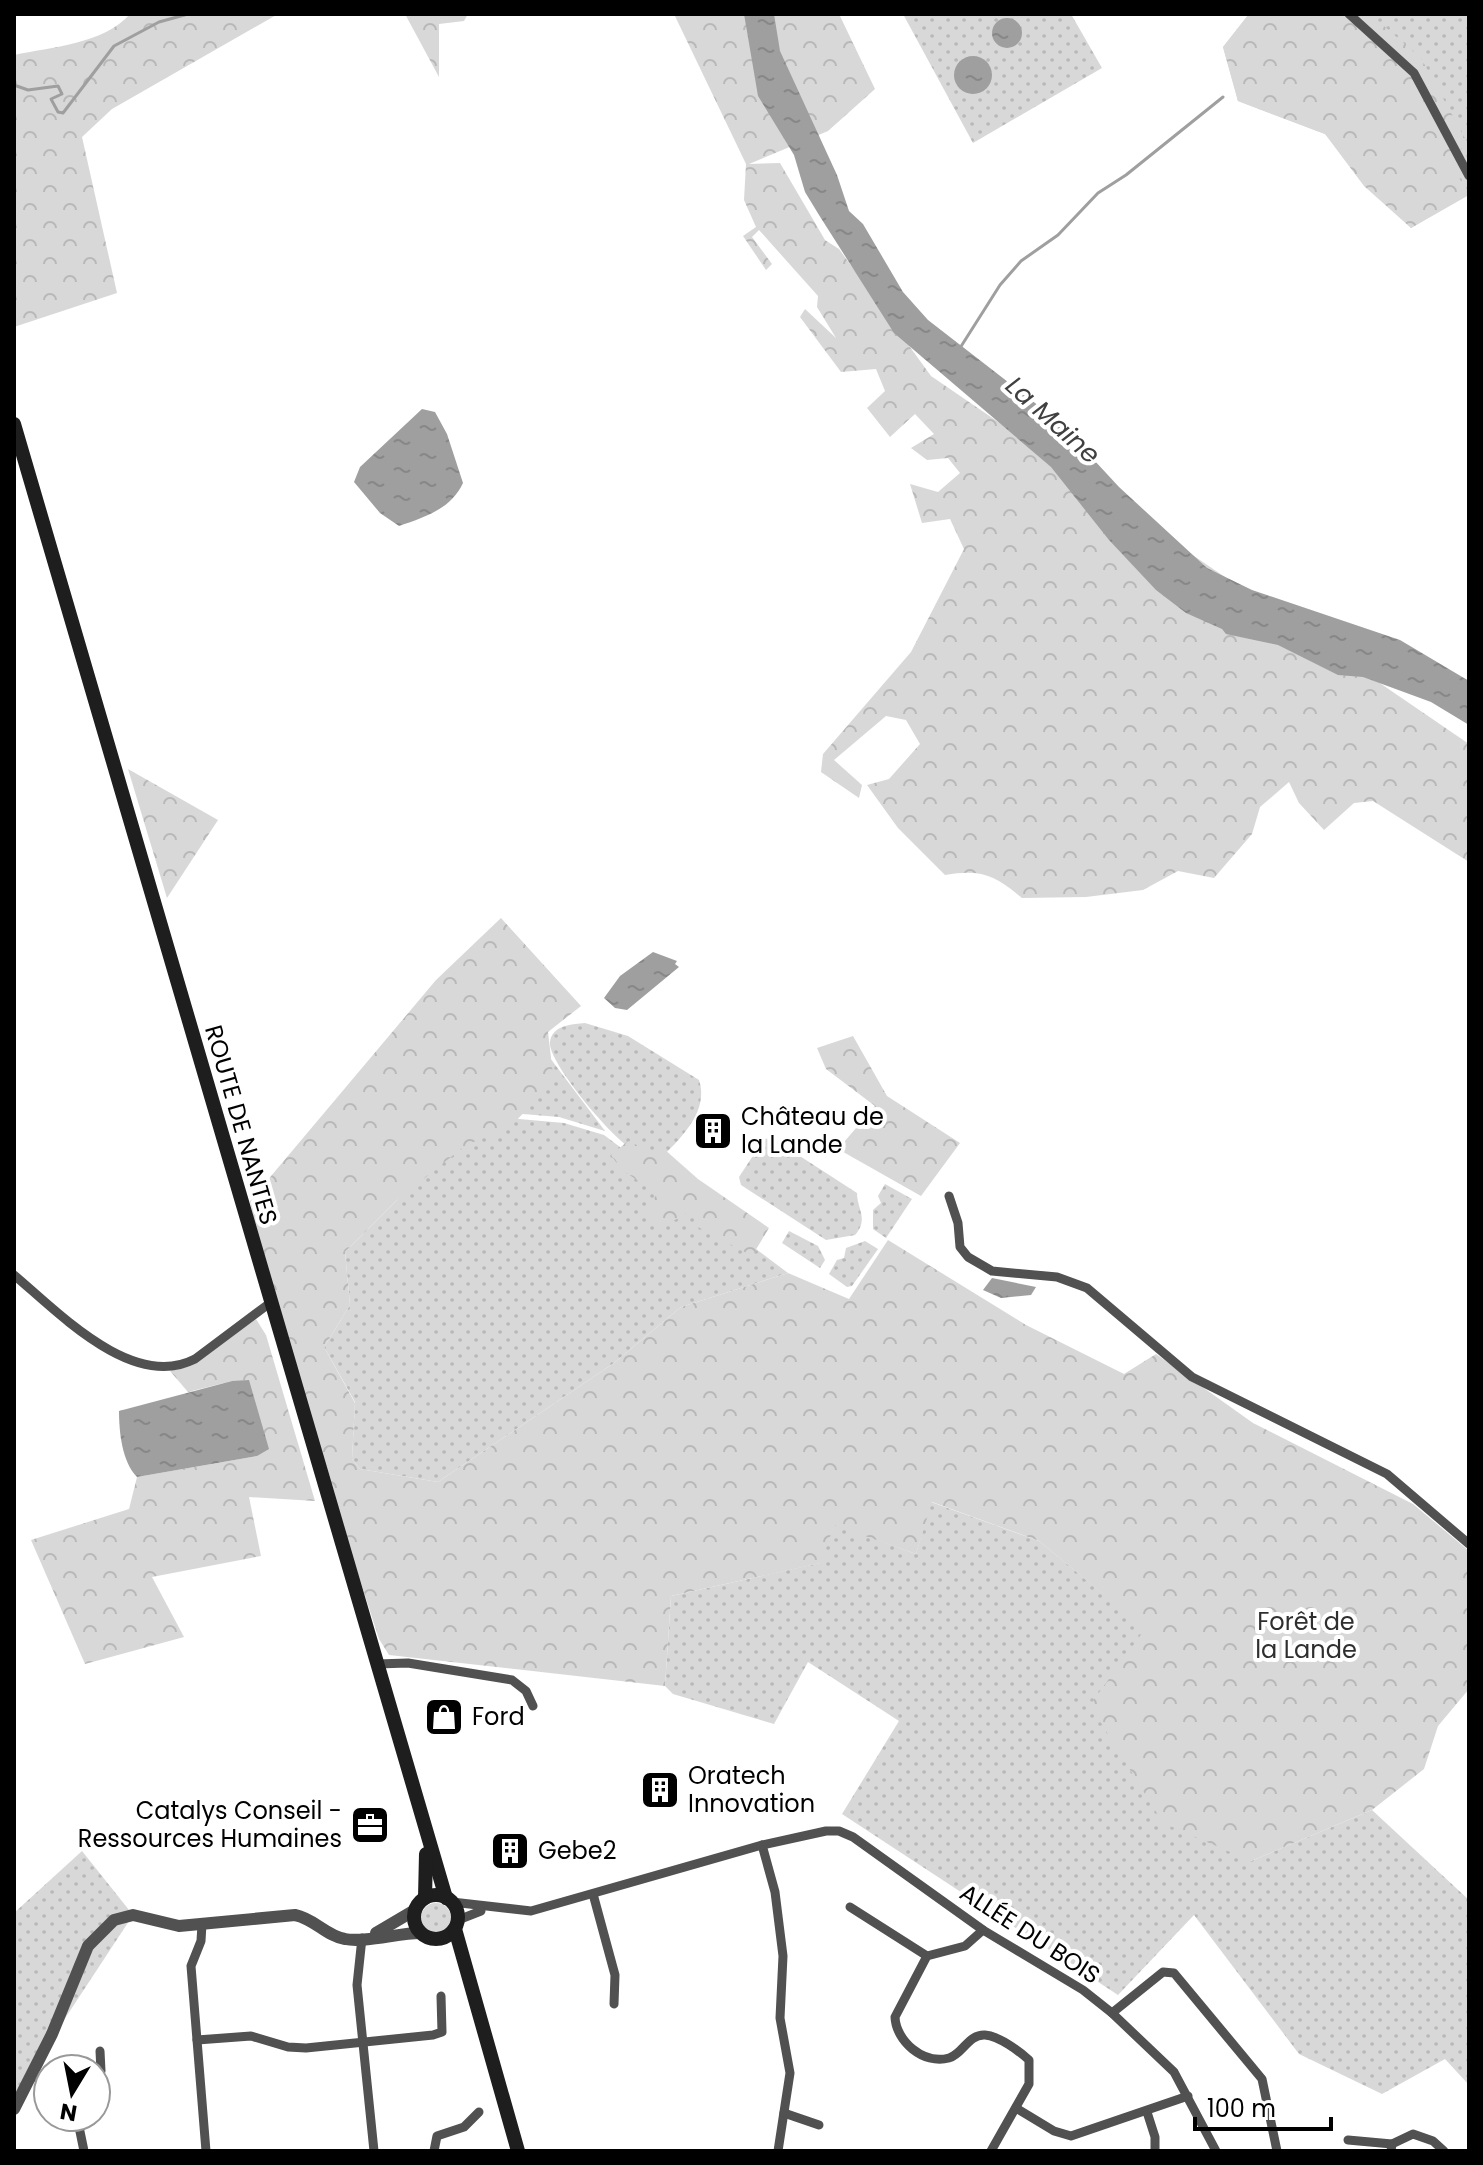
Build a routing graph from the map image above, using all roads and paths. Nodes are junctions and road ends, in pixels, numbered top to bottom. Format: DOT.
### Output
graph roads {
  1 [pos="1349,14"];
  2 [pos="1469,176"];
  3 [pos="14,424"];
  4 [pos="949,1196"];
  5 [pos="14,1275"];
  6 [pos="270,1303"];
  7 [pos="1469,1544"];
  8 [pos="377,1664"];
  9 [pos="533,1706"];
  10 [pos="427,1839"];
  11 [pos="766,1844"];
  12 [pos="593,1894"];
  13 [pos="449,1900"];
  14 [pos="420,1904"];
  15 [pos="850,1907"];
  16 [pos="494,1910"];
  17 [pos="202,1924"];
  18 [pos="456,1924"];
  19 [pos="983,1930"];
  20 [pos="420,1933"];
  21 [pos="366,1938"];
  22 [pos="440,1939"];
  23 [pos="927,1956"];
  24 [pos="466,1971"];
  25 [pos="441,1996"];
  26 [pos="614,2004"];
  27 [pos="1112,2013"];
  28 [pos="197,2040"];
  29 [pos="363,2042"];
  30 [pos="42,2053"];
  31 [pos="32,2075"];
  32 [pos="1188,2096"];
  33 [pos="1016,2108"];
  34 [pos="14,2109"];
  35 [pos="479,2112"];
  36 [pos="1147,2112"];
  37 [pos="784,2113"];
  38 [pos="819,2125"];
  39 [pos="1348,2140"];
  40 [pos="1392,2148"];
  41 [pos="206,2151"];
  42 [pos="374,2151"];
  43 [pos="434,2151"];
  44 [pos="518,2151"];
  45 [pos="778,2151"];
  46 [pos="991,2151"];
  47 [pos="1155,2151"];
  48 [pos="1216,2151"];
  49 [pos="1277,2151"];
  50 [pos="1444,2151"];
  1 -- 2 [label="street"];
  3 -- 6 [label="main road, ROUTE DE NANTES"];
  4 -- 7 [label="street"];
  5 -- 6 [label="street"];
  6 -- 8 [label="main road, ROUTE DE NANTES"];
  8 -- 9 [label="street"];
  8 -- 10 [label="main road, ROUTE DE NANTES"];
  10 -- 13 [label="main road, ROUTE DE NANTES"];
  10 -- 14 [label="main road, ROUTE DE NANTES"];
  11 -- 12 [label="street, ALLÉE DU BOIS"];
  11 -- 19 [label="street, ALLÉE DU BOIS"];
  11 -- 37 [label="street"];
  12 -- 16 [label="street, ALLÉE DU BOIS"];
  12 -- 26 [label="street"];
  13 -- 14 [label="main road"];
  13 -- 16 [label="street"];
  13 -- 18 [label="main road"];
  14 -- 20 [label="main road"];
  14 -- 21 [label="street"];
  15 -- 23 [label="street"];
  16 -- 18 [label="street"];
  17 -- 21 [label="street"];
  17 -- 28 [label="street"];
  17 -- 30 [label="street"];
  18 -- 22 [label="main road"];
  18 -- 24 [label="main road"];
  19 -- 23 [label="street"];
  19 -- 27 [label="street, ALLÉE DU BOIS"];
  20 -- 21 [label="street"];
  20 -- 22 [label="main road"];
  21 -- 29 [label="street"];
  22 -- 24 [label="main road"];
  23 -- 33 [label="street"];
  24 -- 44 [label="main road"];
  25 -- 29 [label="street"];
  27 -- 32 [label="street, ALLÉE DU BOIS"];
  27 -- 49 [label="street"];
  28 -- 29 [label="street"];
  28 -- 41 [label="street"];
  29 -- 42 [label="street"];
  31 -- 34 [label="street"];
  32 -- 36 [label="street"];
  32 -- 48 [label="street, ALLÉE DU BOIS"];
  33 -- 36 [label="street"];
  33 -- 46 [label="street"];
  35 -- 43 [label="street"];
  36 -- 47 [label="street"];
  37 -- 38 [label="street"];
  37 -- 45 [label="street"];
  39 -- 40 [label="street"];
  40 -- 50 [label="street"];
}
